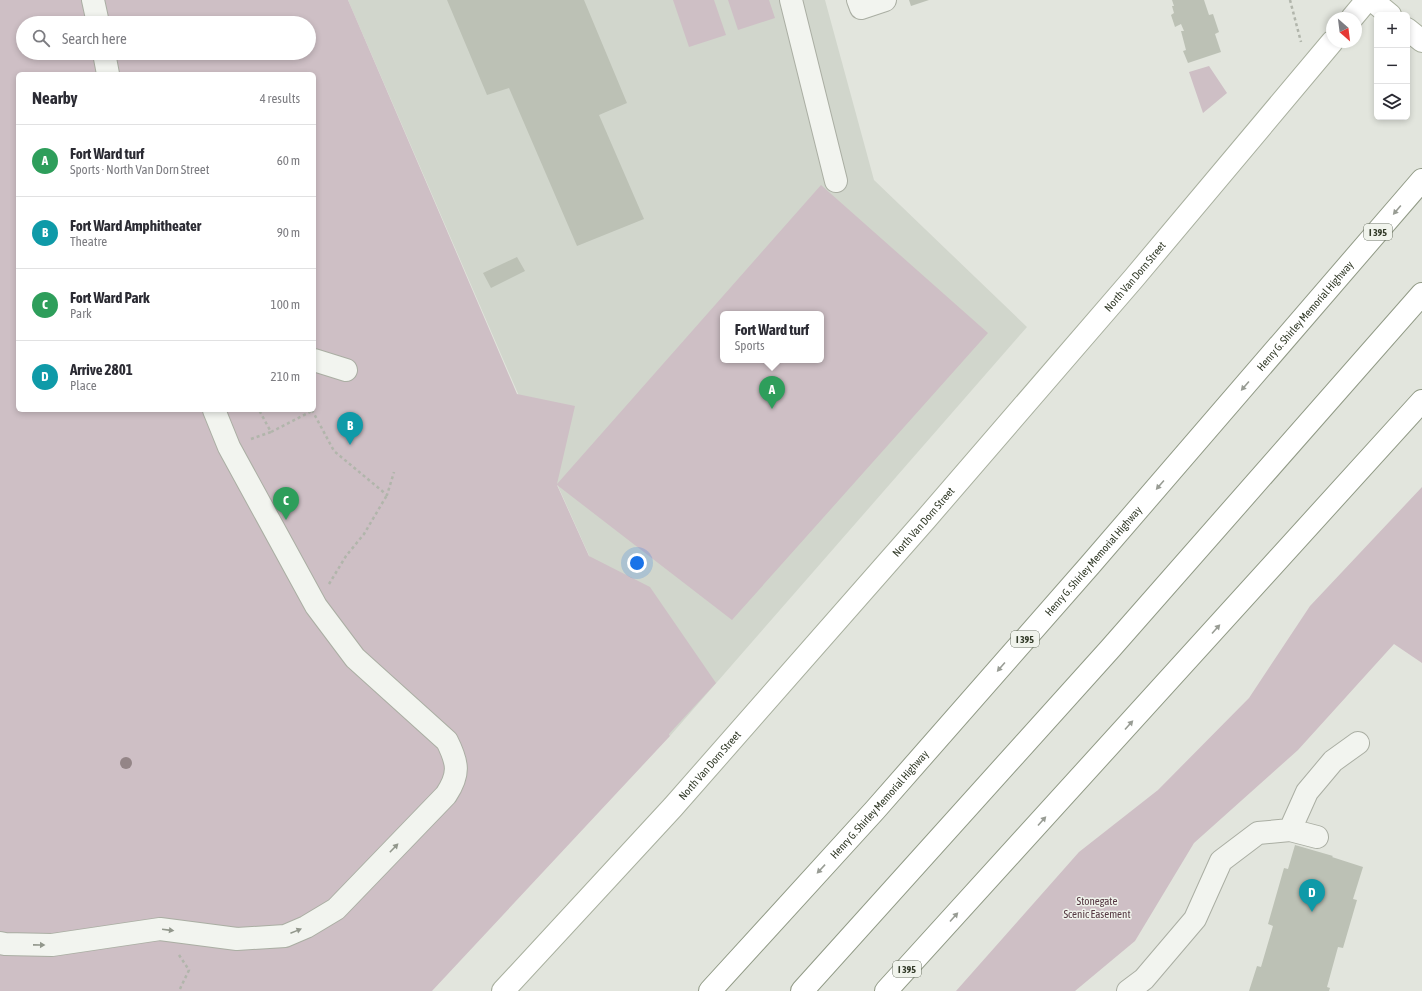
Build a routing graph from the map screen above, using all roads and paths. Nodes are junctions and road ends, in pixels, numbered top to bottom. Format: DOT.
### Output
graph roads {
  1 [pos="93,0"];
  2 [pos="791,0"];
  3 [pos="858,0"];
  4 [pos="885,0"];
  5 [pos="1290,0"];
  6 [pos="1367,0"];
  7 [pos="1372,0"];
  8 [pos="1357,12"];
  9 [pos="1386,12"];
  10 [pos="96,16"];
  11 [pos="1410,31"];
  12 [pos="1422,41"];
  13 [pos="1327,48"];
  14 [pos="105,60"];
  15 [pos="1307,71"];
  16 [pos="108,72"];
  17 [pos="1422,180"];
  18 [pos="836,181"];
  19 [pos="1422,294"];
  20 [pos="316,361"];
  21 [pos="346,370"];
  22 [pos="1422,401"];
  23 [pos="215,412"];
  24 [pos="260,412"];
  25 [pos="310,412"];
  26 [pos="313,412"];
  27 [pos="1422,415"];
  28 [pos="1396,431"];
  29 [pos="271,432"];
  30 [pos="229,447"];
  31 [pos="394,472"];
  32 [pos="387,495"];
  33 [pos="316,606"];
  34 [pos="1358,743"];
  35 [pos="1290,830"];
  36 [pos="1317,837"];
  37 [pos="160,929"];
  38 [pos="0,942"];
  39 [pos="928,946"];
  40 [pos="179,991"];
  41 [pos="503,991"];
  42 [pos="710,991"];
  43 [pos="802,991"];
  44 [pos="886,991"];
  45 [pos="892,991"];
  46 [pos="1128,991"];
  1 -- 10 [label="lane"];
  2 -- 18 [label="lane"];
  3 -- 4 [label="lane"];
  5 -- 15 [label="path"];
  6 -- 8 [label="main road"];
  7 -- 9 [label="main road"];
  11 -- 12 [label="main road"];
  13 -- 15 [label="main road, North Van Dorn Street"];
  14 -- 16 [label="lane"];
  15 -- 41 [label="main road, North Van Dorn Street"];
  17 -- 42 [label="main road, Henry G. Shirley Memorial Highway / I 395, one-way"];
  19 -- 43 [label="main road"];
  20 -- 21 [label="lane"];
  22 -- 28 [label="main road, I 395"];
  23 -- 30 [label="lane"];
  24 -- 29 [label="path"];
  25 -- 29 [label="path"];
  26 -- 32 [label="path"];
  27 -- 28 [label="main road"];
  39 -- 28 [label="main road, I 395, one-way"];
  29 -- 30 [label="path"];
  30 -- 33 [label="lane"];
  31 -- 32 [label="path"];
  32 -- 33 [label="path"];
  37 -- 33 [label="lane, one-way"];
  34 -- 35 [label="lane"];
  35 -- 36 [label="lane"];
  35 -- 46 [label="lane"];
  38 -- 37 [label="lane, one-way"];
  37 -- 40 [label="path"];
  39 -- 44 [label="main road, I 395"];
  39 -- 45 [label="main road"];
}
